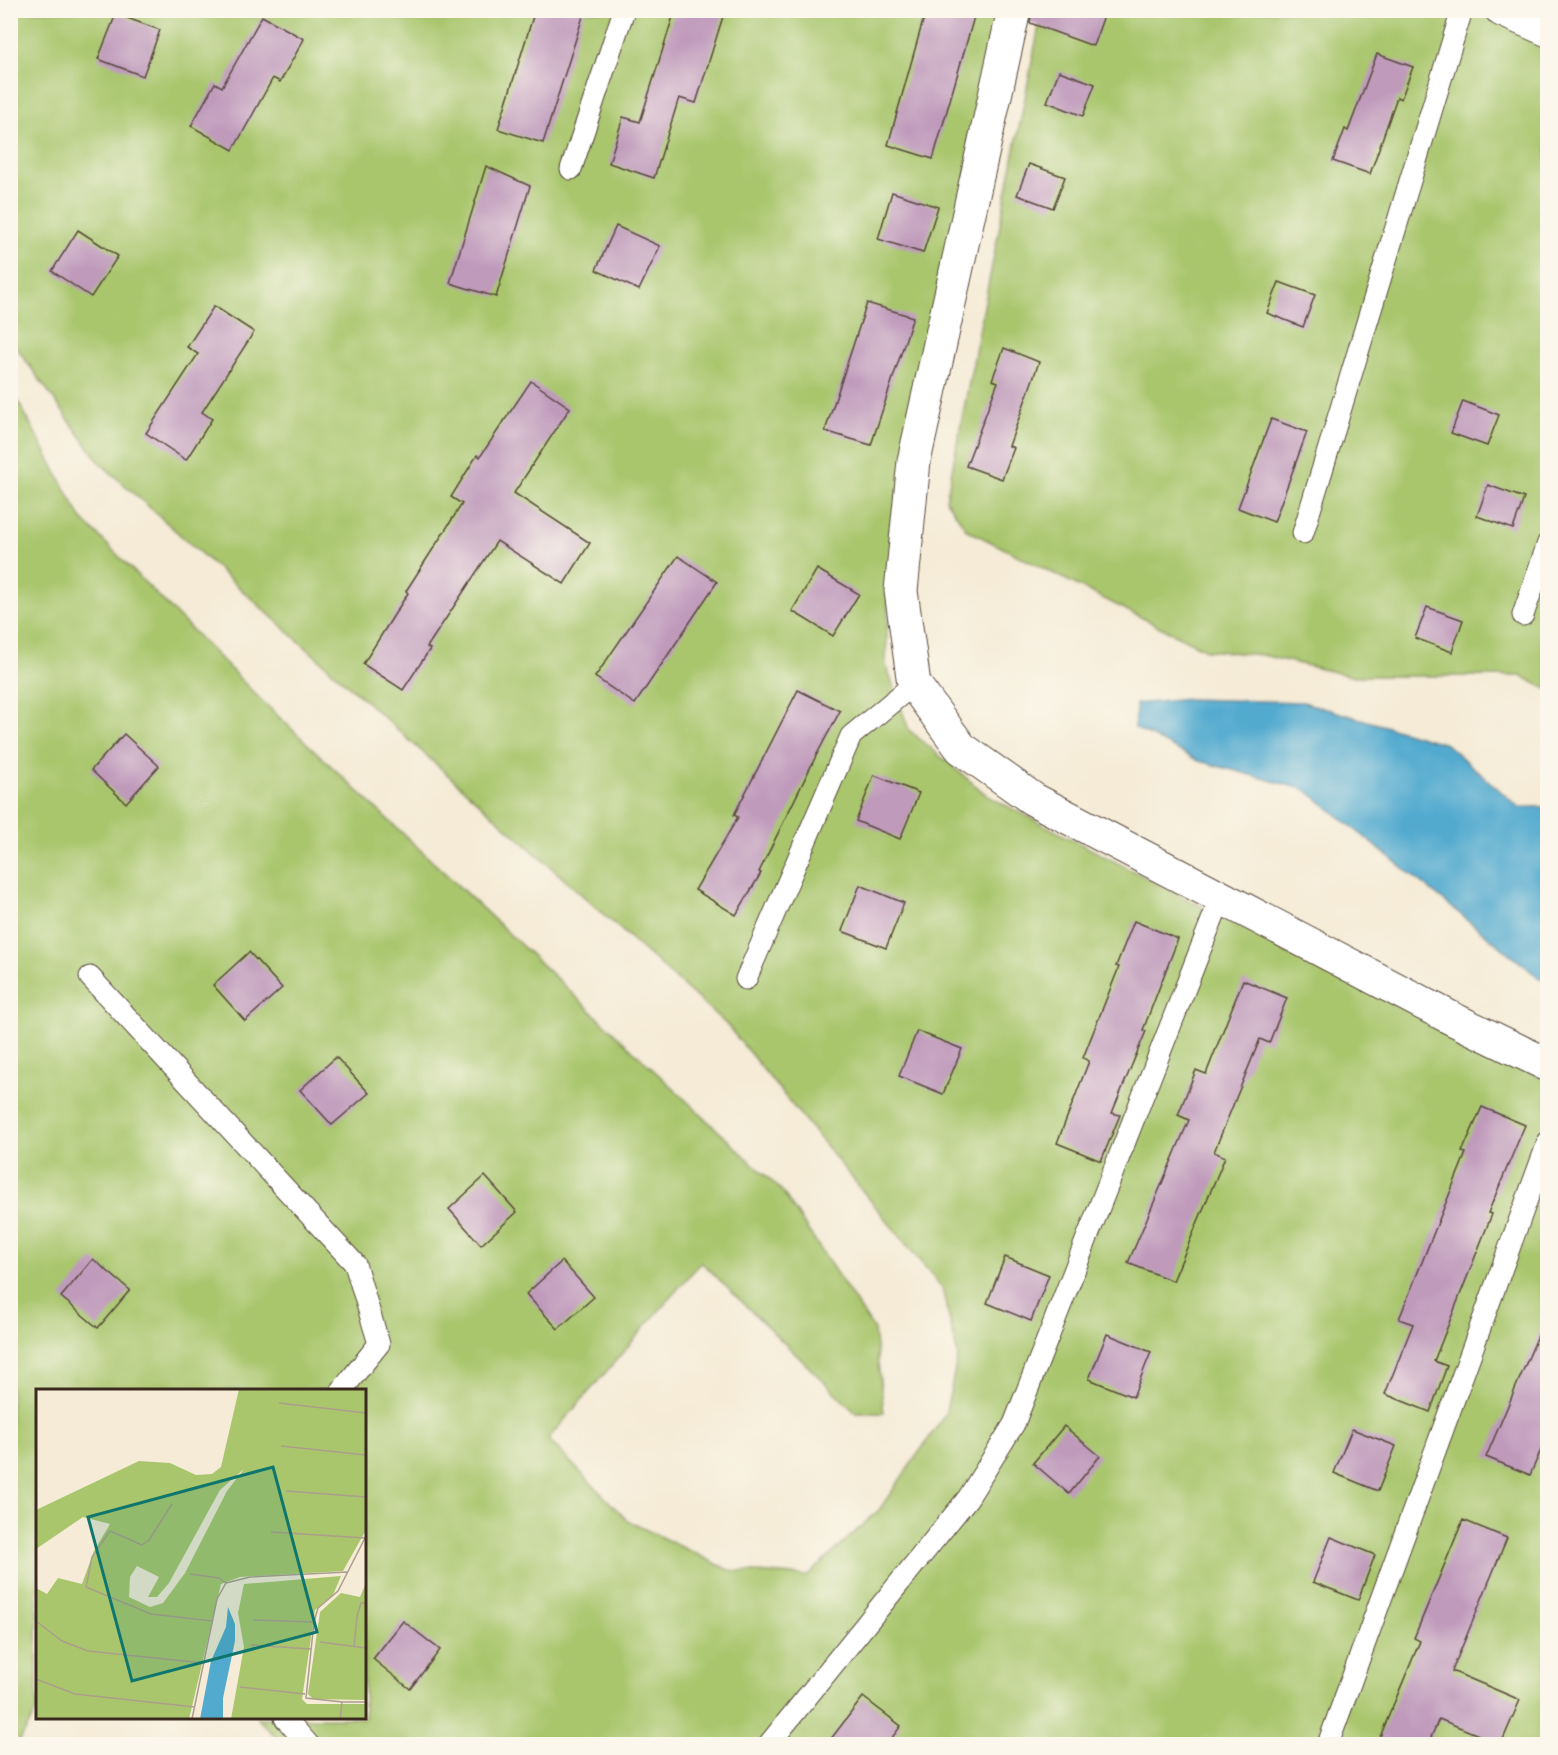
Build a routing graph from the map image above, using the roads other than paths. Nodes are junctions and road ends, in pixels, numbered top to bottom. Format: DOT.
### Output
graph roads {
  1 [pos="624,10"];
  2 [pos="1014,10"];
  3 [pos="1462,10"];
  4 [pos="1502,10"];
  5 [pos="1548,30"];
  6 [pos="571,170"];
  7 [pos="1303,533"];
  8 [pos="1548,543"];
  9 [pos="1523,615"];
  10 [pos="914,684"];
  11 [pos="1221,897"];
  12 [pos="90,977"];
  13 [pos="746,979"];
  14 [pos="1548,1065"];
  15 [pos="1548,1142"];
  16 [pos="343,1389"];
  17 [pos="286,1719"];
  18 [pos="308,1744"];
  19 [pos="769,1744"];
  20 [pos="1328,1744"];
  1 -- 6 [label="lane"];
  2 -- 10 [label="street"];
  3 -- 7 [label="lane"];
  4 -- 5 [label="street"];
  8 -- 9 [label="lane"];
  10 -- 11 [label="street"];
  10 -- 13 [label="lane"];
  11 -- 14 [label="street"];
  11 -- 19 [label="lane"];
  12 -- 16 [label="lane"];
  15 -- 20 [label="lane"];
  17 -- 18 [label="lane"];
}
